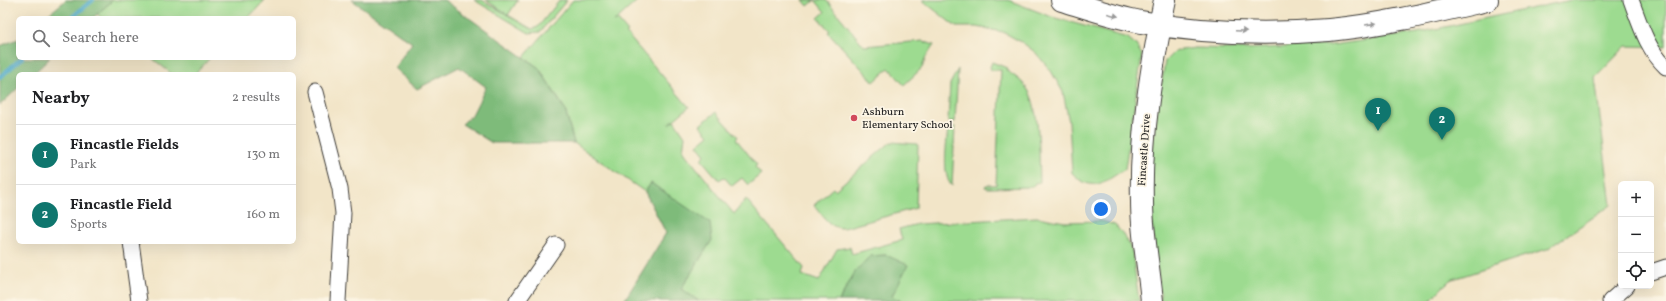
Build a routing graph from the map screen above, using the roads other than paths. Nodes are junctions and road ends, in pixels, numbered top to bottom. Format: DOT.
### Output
graph roads {
  1 [pos="1062,0"];
  2 [pos="1165,0"];
  3 [pos="1487,0"];
  4 [pos="1631,0"];
  5 [pos="1160,24"];
  6 [pos="1666,67"];
  7 [pos="316,92"];
  8 [pos="131,244"];
  9 [pos="556,245"];
  10 [pos="1666,267"];
  11 [pos="1654,271"];
  12 [pos="1624,289"];
  13 [pos="139,301"];
  14 [pos="338,301"];
  15 [pos="517,301"];
  16 [pos="1152,301"];
  17 [pos="1610,301"];
  1 -- 5 [label="main road, one-way"];
  2 -- 5 [label="main road, Fincastle Drive"];
  5 -- 3 [label="main road, one-way"];
  4 -- 6 [label="street"];
  5 -- 16 [label="main road, Fincastle Drive"];
  7 -- 14 [label="street"];
  8 -- 13 [label="street"];
  9 -- 15 [label="street"];
  10 -- 11 [label="street"];
  12 -- 17 [label="street"];
}
